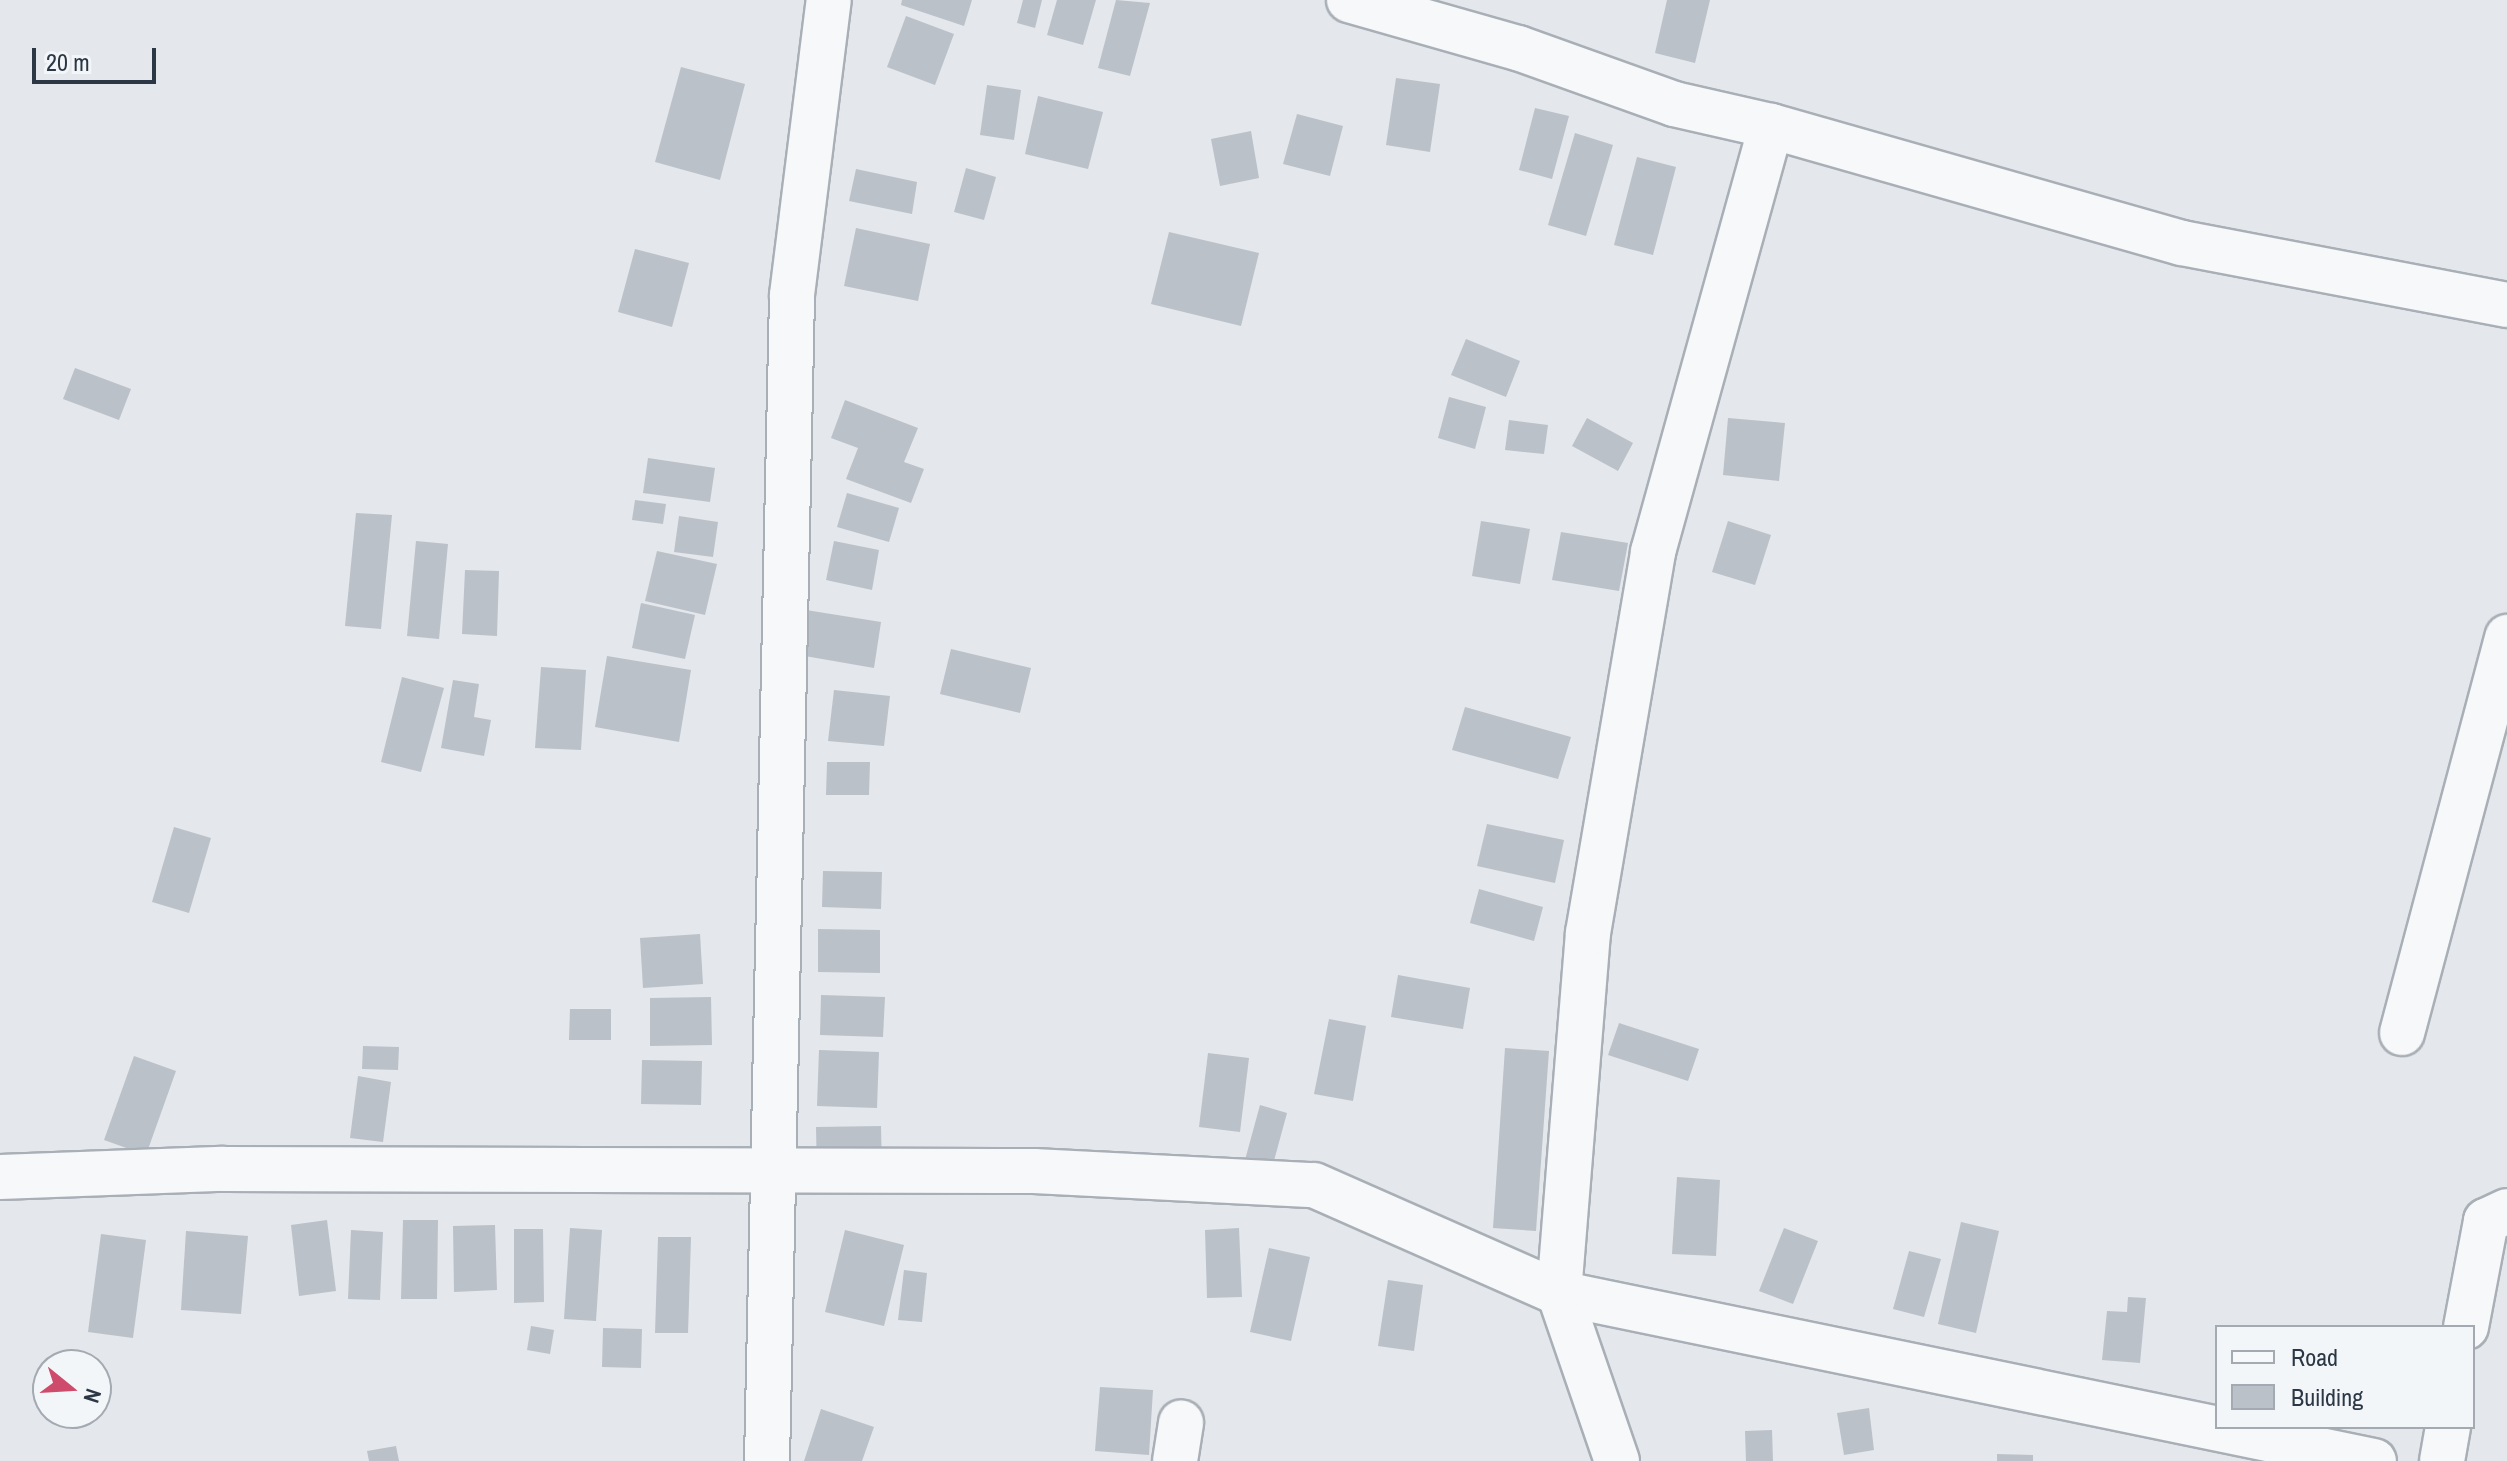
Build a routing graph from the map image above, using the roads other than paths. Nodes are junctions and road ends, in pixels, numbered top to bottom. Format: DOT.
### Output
graph roads {
  1 [pos="829,0"];
  2 [pos="1349,0"];
  3 [pos="1771,126"];
  4 [pos="2507,305"];
  5 [pos="2507,637"];
  6 [pos="2402,1033"];
  7 [pos="770,1171"];
  8 [pos="0,1177"];
  9 [pos="2507,1211"];
  10 [pos="1559,1293"];
  11 [pos="2466,1325"];
  12 [pos="2215,1428"];
  13 [pos="2219,1429"];
  14 [pos="2448,1429"];
  15 [pos="767,1461"];
  16 [pos="1617,1461"];
  17 [pos="2374,1461"];
  18 [pos="2442,1461"];
  1 -- 7 [label="street"];
  2 -- 3 [label="street"];
  3 -- 4 [label="street"];
  3 -- 10 [label="street"];
  5 -- 6 [label="street"];
  7 -- 8 [label="street"];
  7 -- 10 [label="street"];
  7 -- 15 [label="street"];
  9 -- 11 [label="street"];
  10 -- 12 [label="street"];
  10 -- 16 [label="street"];
  13 -- 17 [label="street"];
  14 -- 18 [label="street"];
}
